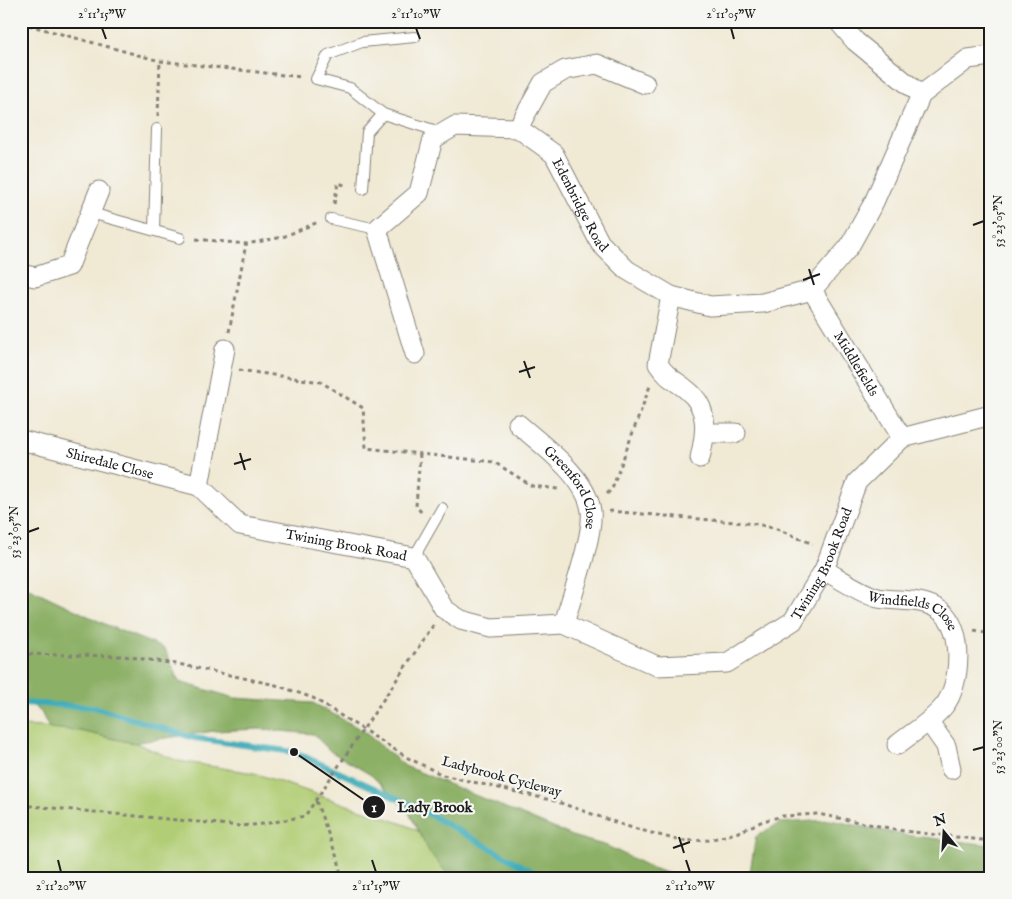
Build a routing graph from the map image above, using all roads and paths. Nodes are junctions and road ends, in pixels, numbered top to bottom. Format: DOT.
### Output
graph roads {
  1 [pos="838,21"];
  2 [pos="21,23"];
  3 [pos="415,37"];
  4 [pos="991,56"];
  5 [pos="160,62"];
  6 [pos="316,79"];
  7 [pos="645,84"];
  8 [pos="921,95"];
  9 [pos="383,114"];
  10 [pos="518,128"];
  11 [pos="157,129"];
  12 [pos="444,133"];
  13 [pos="362,189"];
  14 [pos="99,191"];
  15 [pos="91,213"];
  16 [pos="331,219"];
  17 [pos="377,229"];
  18 [pos="154,230"];
  19 [pos="180,238"];
  20 [pos="246,244"];
  21 [pos="21,274"];
  22 [pos="812,290"];
  23 [pos="671,296"];
  24 [pos="415,354"];
  25 [pos="223,358"];
  26 [pos="658,364"];
  27 [pos="991,415"];
  28 [pos="518,424"];
  29 [pos="706,433"];
  30 [pos="736,433"];
  31 [pos="902,438"];
  32 [pos="21,440"];
  33 [pos="420,454"];
  34 [pos="700,458"];
  35 [pos="199,486"];
  36 [pos="587,501"];
  37 [pos="442,508"];
  38 [pos="433,525"];
  39 [pos="830,552"];
  40 [pos="414,557"];
  41 [pos="824,570"];
  42 [pos="444,609"];
  43 [pos="564,624"];
  44 [pos="21,654"];
  45 [pos="930,722"];
  46 [pos="362,730"];
  47 [pos="897,745"];
  48 [pos="951,769"];
  49 [pos="316,801"];
  50 [pos="21,806"];
  51 [pos="991,841"];
  52 [pos="341,878"];
  1 -- 8 [label="street"];
  2 -- 5 [label="path"];
  3 -- 6 [label="lane"];
  4 -- 8 [label="street"];
  5 -- 6 [label="path"];
  5 -- 11 [label="path"];
  6 -- 9 [label="lane"];
  7 -- 10 [label="street"];
  8 -- 22 [label="street"];
  9 -- 12 [label="lane"];
  9 -- 13 [label="lane"];
  10 -- 12 [label="street"];
  10 -- 23 [label="street, Edenbridge Road"];
  11 -- 18 [label="lane"];
  12 -- 17 [label="street"];
  13 -- 16 [label="path"];
  14 -- 15 [label="street"];
  15 -- 18 [label="lane"];
  15 -- 21 [label="street"];
  16 -- 17 [label="lane"];
  16 -- 20 [label="path"];
  17 -- 24 [label="street"];
  18 -- 19 [label="lane"];
  19 -- 20 [label="path"];
  20 -- 25 [label="path"];
  22 -- 23 [label="street, Edenbridge Road"];
  22 -- 31 [label="street, Middlefields"];
  23 -- 26 [label="street"];
  25 -- 33 [label="path"];
  25 -- 35 [label="street"];
  26 -- 29 [label="street"];
  26 -- 36 [label="path"];
  27 -- 31 [label="street, Twining Brook Road"];
  28 -- 36 [label="street, Greenford Close"];
  29 -- 30 [label="street"];
  29 -- 34 [label="street"];
  31 -- 39 [label="street, Twining Brook Road"];
  32 -- 35 [label="street, Shiredale Close"];
  33 -- 36 [label="path"];
  33 -- 38 [label="path"];
  35 -- 40 [label="street, Twining Brook Road"];
  36 -- 39 [label="path"];
  36 -- 43 [label="street, Greenford Close"];
  37 -- 38 [label="lane"];
  38 -- 40 [label="lane"];
  39 -- 41 [label="street, Twining Brook Road"];
  40 -- 42 [label="street, Twining Brook Road"];
  41 -- 43 [label="street, Twining Brook Road"];
  41 -- 45 [label="street, Windfields Close"];
  42 -- 43 [label="street, Twining Brook Road"];
  42 -- 46 [label="path"];
  44 -- 46 [label="path, Ladybrook Cycleway"];
  45 -- 47 [label="street, Windfields Close"];
  45 -- 48 [label="street"];
  46 -- 49 [label="path"];
  46 -- 51 [label="path, Ladybrook Cycleway"];
  49 -- 50 [label="path"];
  49 -- 52 [label="path"];
}
